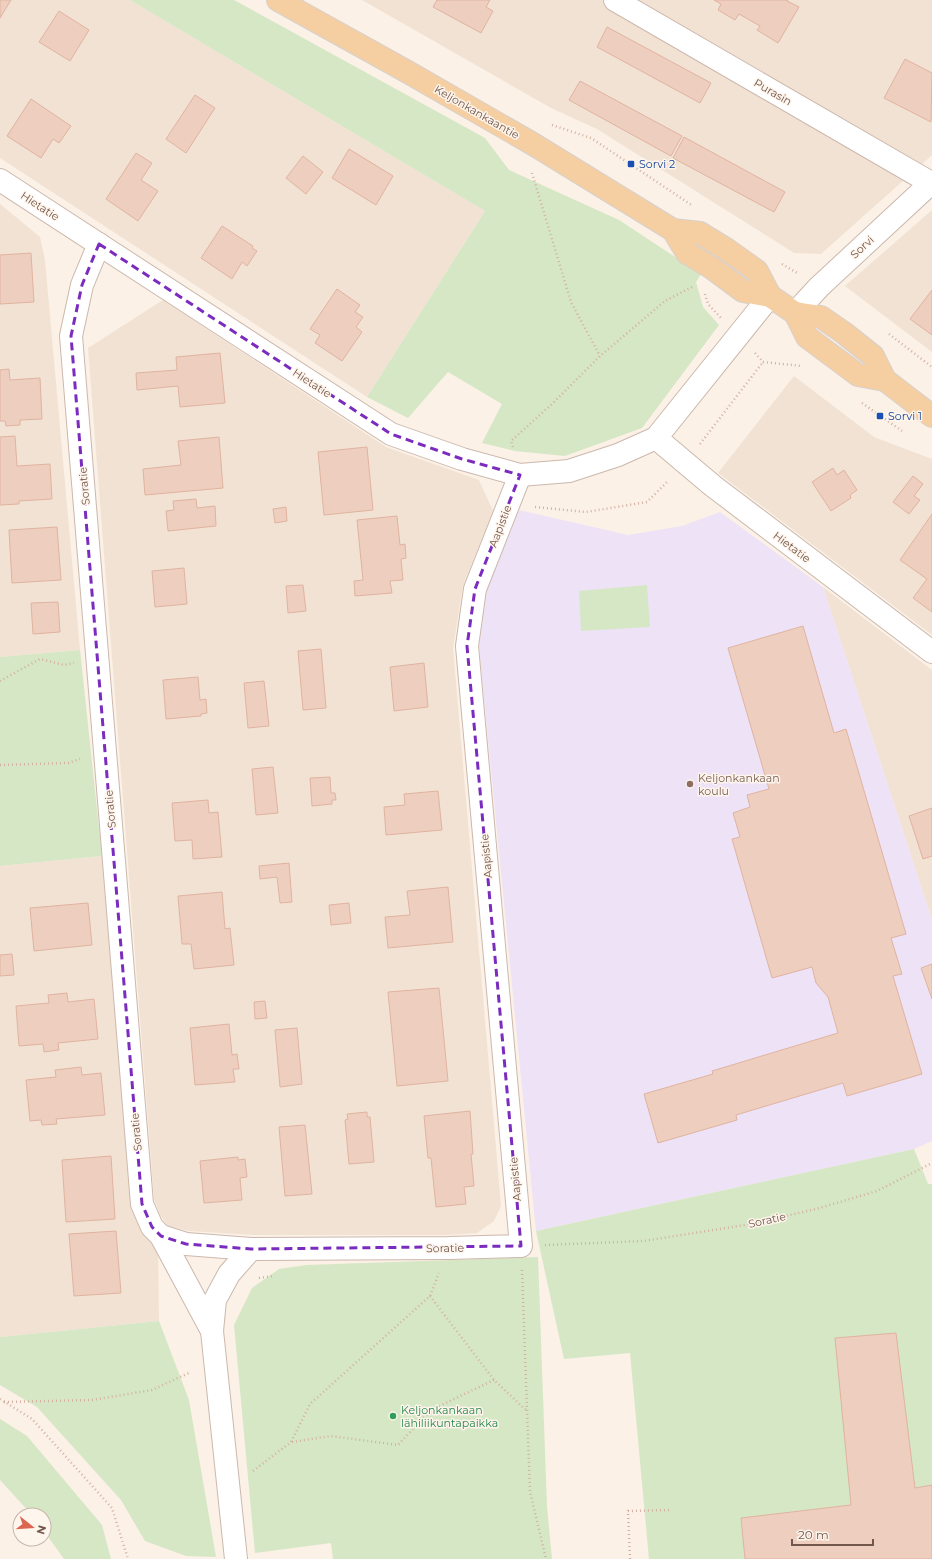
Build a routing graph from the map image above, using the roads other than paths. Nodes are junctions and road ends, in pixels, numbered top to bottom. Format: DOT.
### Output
graph roads {
  1 [pos="278,0"];
  2 [pos="615,0"];
  3 [pos="0,180"];
  4 [pos="932,183"];
  5 [pos="99,244"];
  6 [pos="770,296"];
  7 [pos="794,313"];
  8 [pos="932,416"];
  9 [pos="656,438"];
  10 [pos="520,475"];
  11 [pos="932,652"];
  12 [pos="161,1236"];
  13 [pos="521,1246"];
  14 [pos="251,1249"];
  15 [pos="212,1331"];
  16 [pos="236,1559"];
  1 -- 6 [label="main road, Keljonkankaantie"];
  2 -- 4 [label="street, Purasin"];
  3 -- 5 [label="street, Hietatie"];
  4 -- 7 [label="street, Sorvi"];
  5 -- 10 [label="street, Hietatie"];
  5 -- 12 [label="street, Soratie"];
  6 -- 7 [label="main road, Keljonkankaantie"];
  6 -- 9 [label="street, Hietatie"];
  7 -- 8 [label="main road, Keljonkankaantie"];
  9 -- 10 [label="street, Hietatie"];
  9 -- 11 [label="street, Hietatie"];
  10 -- 13 [label="street, Aapistie"];
  12 -- 14 [label="street, Soratie"];
  12 -- 15 [label="street"];
  13 -- 14 [label="street, Soratie"];
  14 -- 15 [label="street"];
  15 -- 16 [label="street"];
}
